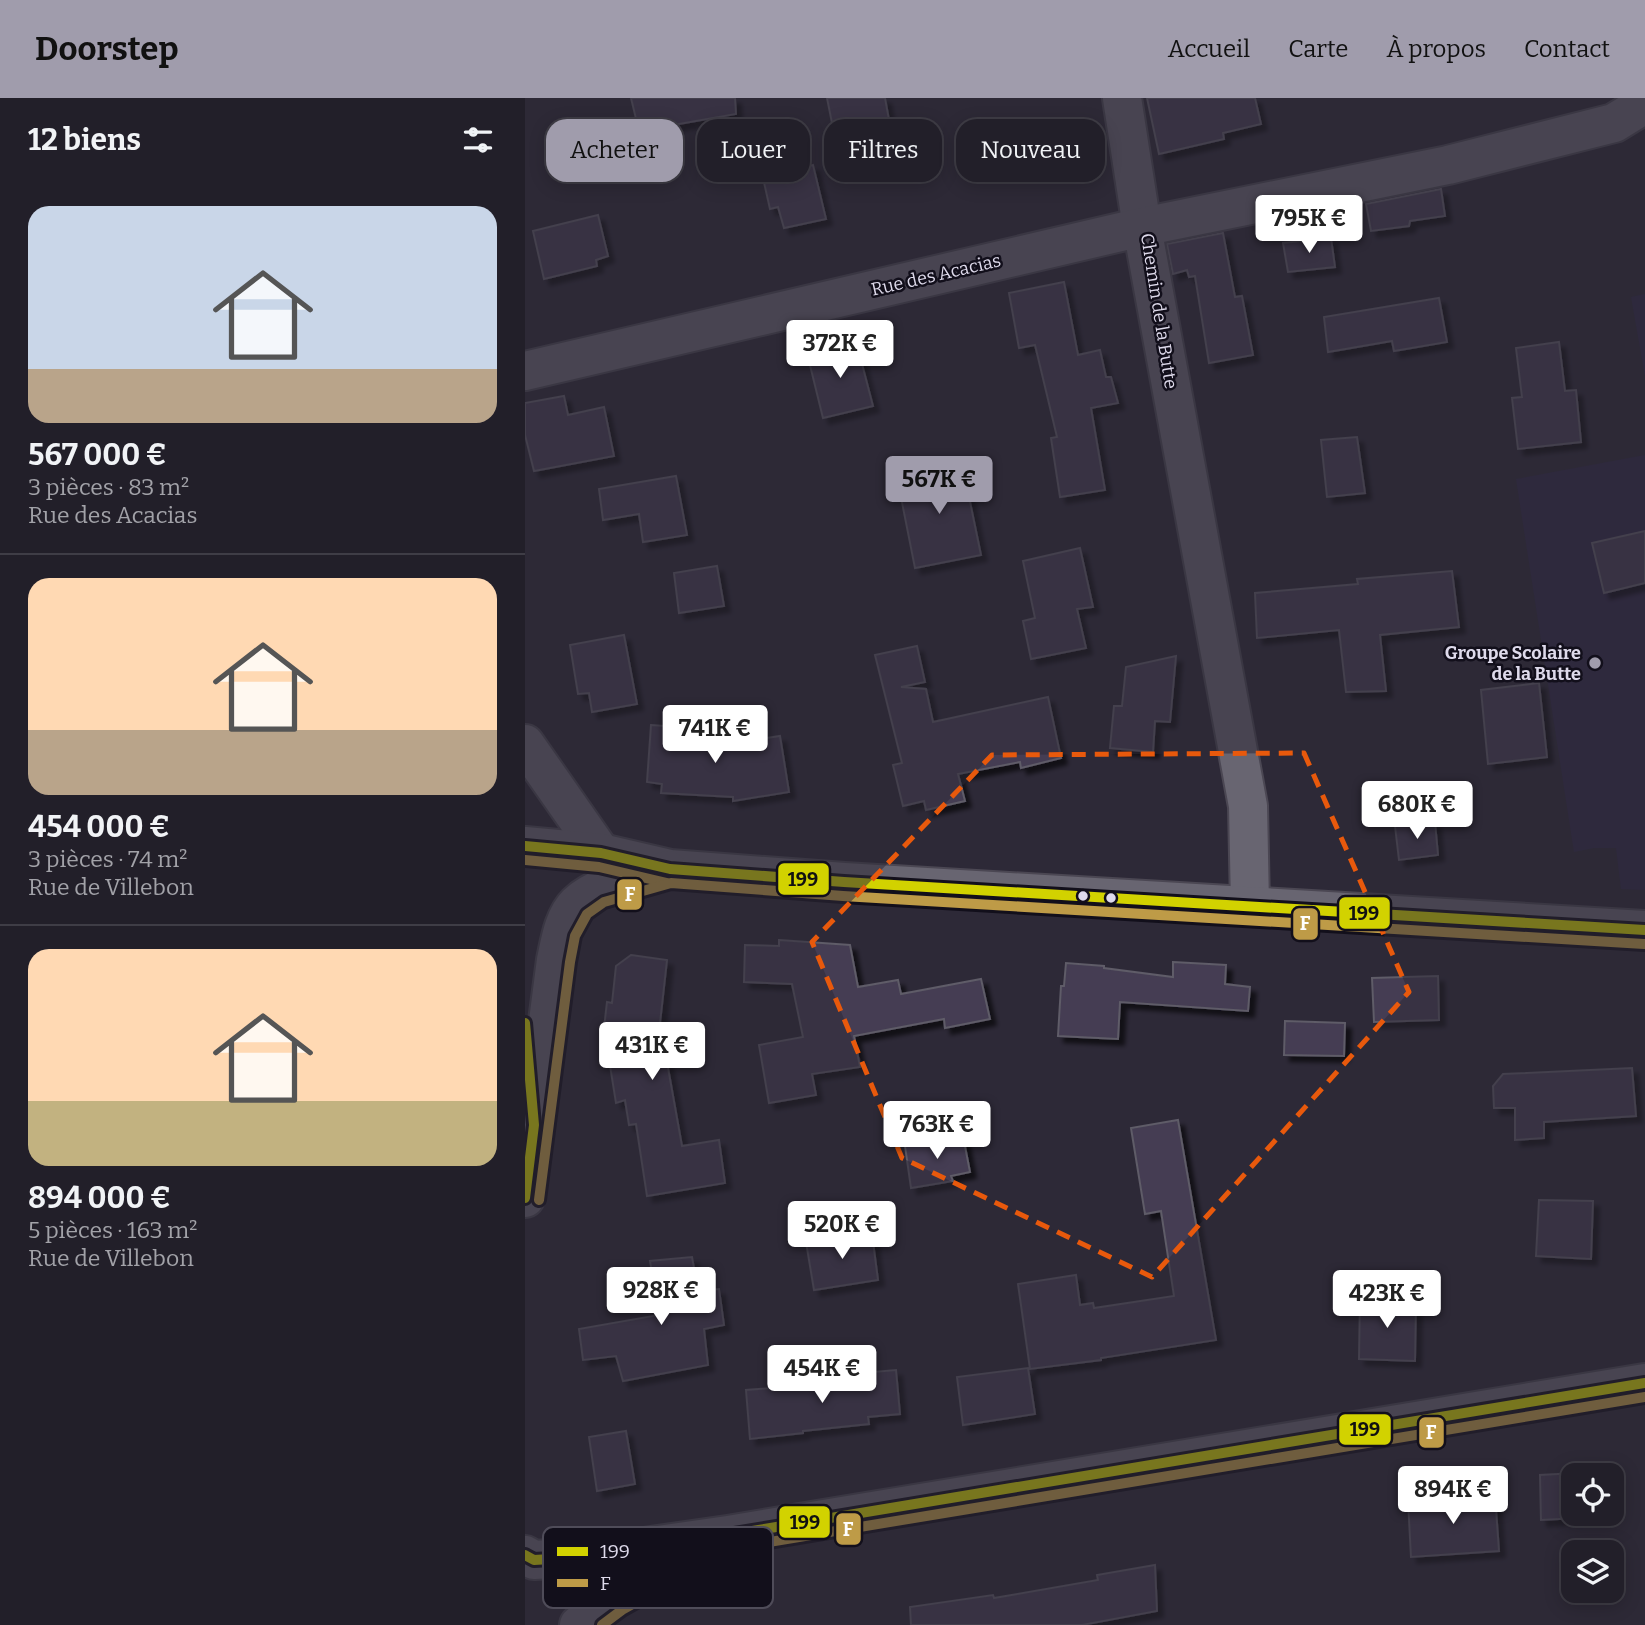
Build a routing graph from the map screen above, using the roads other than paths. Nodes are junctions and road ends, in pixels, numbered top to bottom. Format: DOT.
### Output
graph roads {
  1 [pos="1122,98"];
  2 [pos="1645,104"];
  3 [pos="1142,227"];
  4 [pos="525,371"];
  5 [pos="525,744"];
  6 [pos="525,846"];
  7 [pos="601,853"];
  8 [pos="670,869"];
  9 [pos="1250,905"];
  10 [pos="1645,930"];
  11 [pos="525,1023"];
  12 [pos="534,1125"];
  13 [pos="525,1198"];
  14 [pos="1645,1383"];
  15 [pos="773,1528"];
  16 [pos="525,1555"];
  17 [pos="543,1559"];
  18 [pos="601,1608"];
  19 [pos="579,1625"];
  1 -- 3 [label="main road"];
  2 -- 3 [label="main road, Chemin de la Butte"];
  3 -- 4 [label="main road, Rue des Acacias"];
  3 -- 9 [label="main road, Chemin de la Butte"];
  5 -- 7 [label="main road"];
  6 -- 7 [label="main road"];
  7 -- 8 [label="main road"];
  8 -- 9 [label="main road"];
  8 -- 12 [label="main road"];
  9 -- 10 [label="main road"];
  11 -- 12 [label="main road"];
  12 -- 13 [label="main road"];
  14 -- 15 [label="main road"];
  16 -- 17 [label="main road"];
  18 -- 19 [label="main road"];
}
